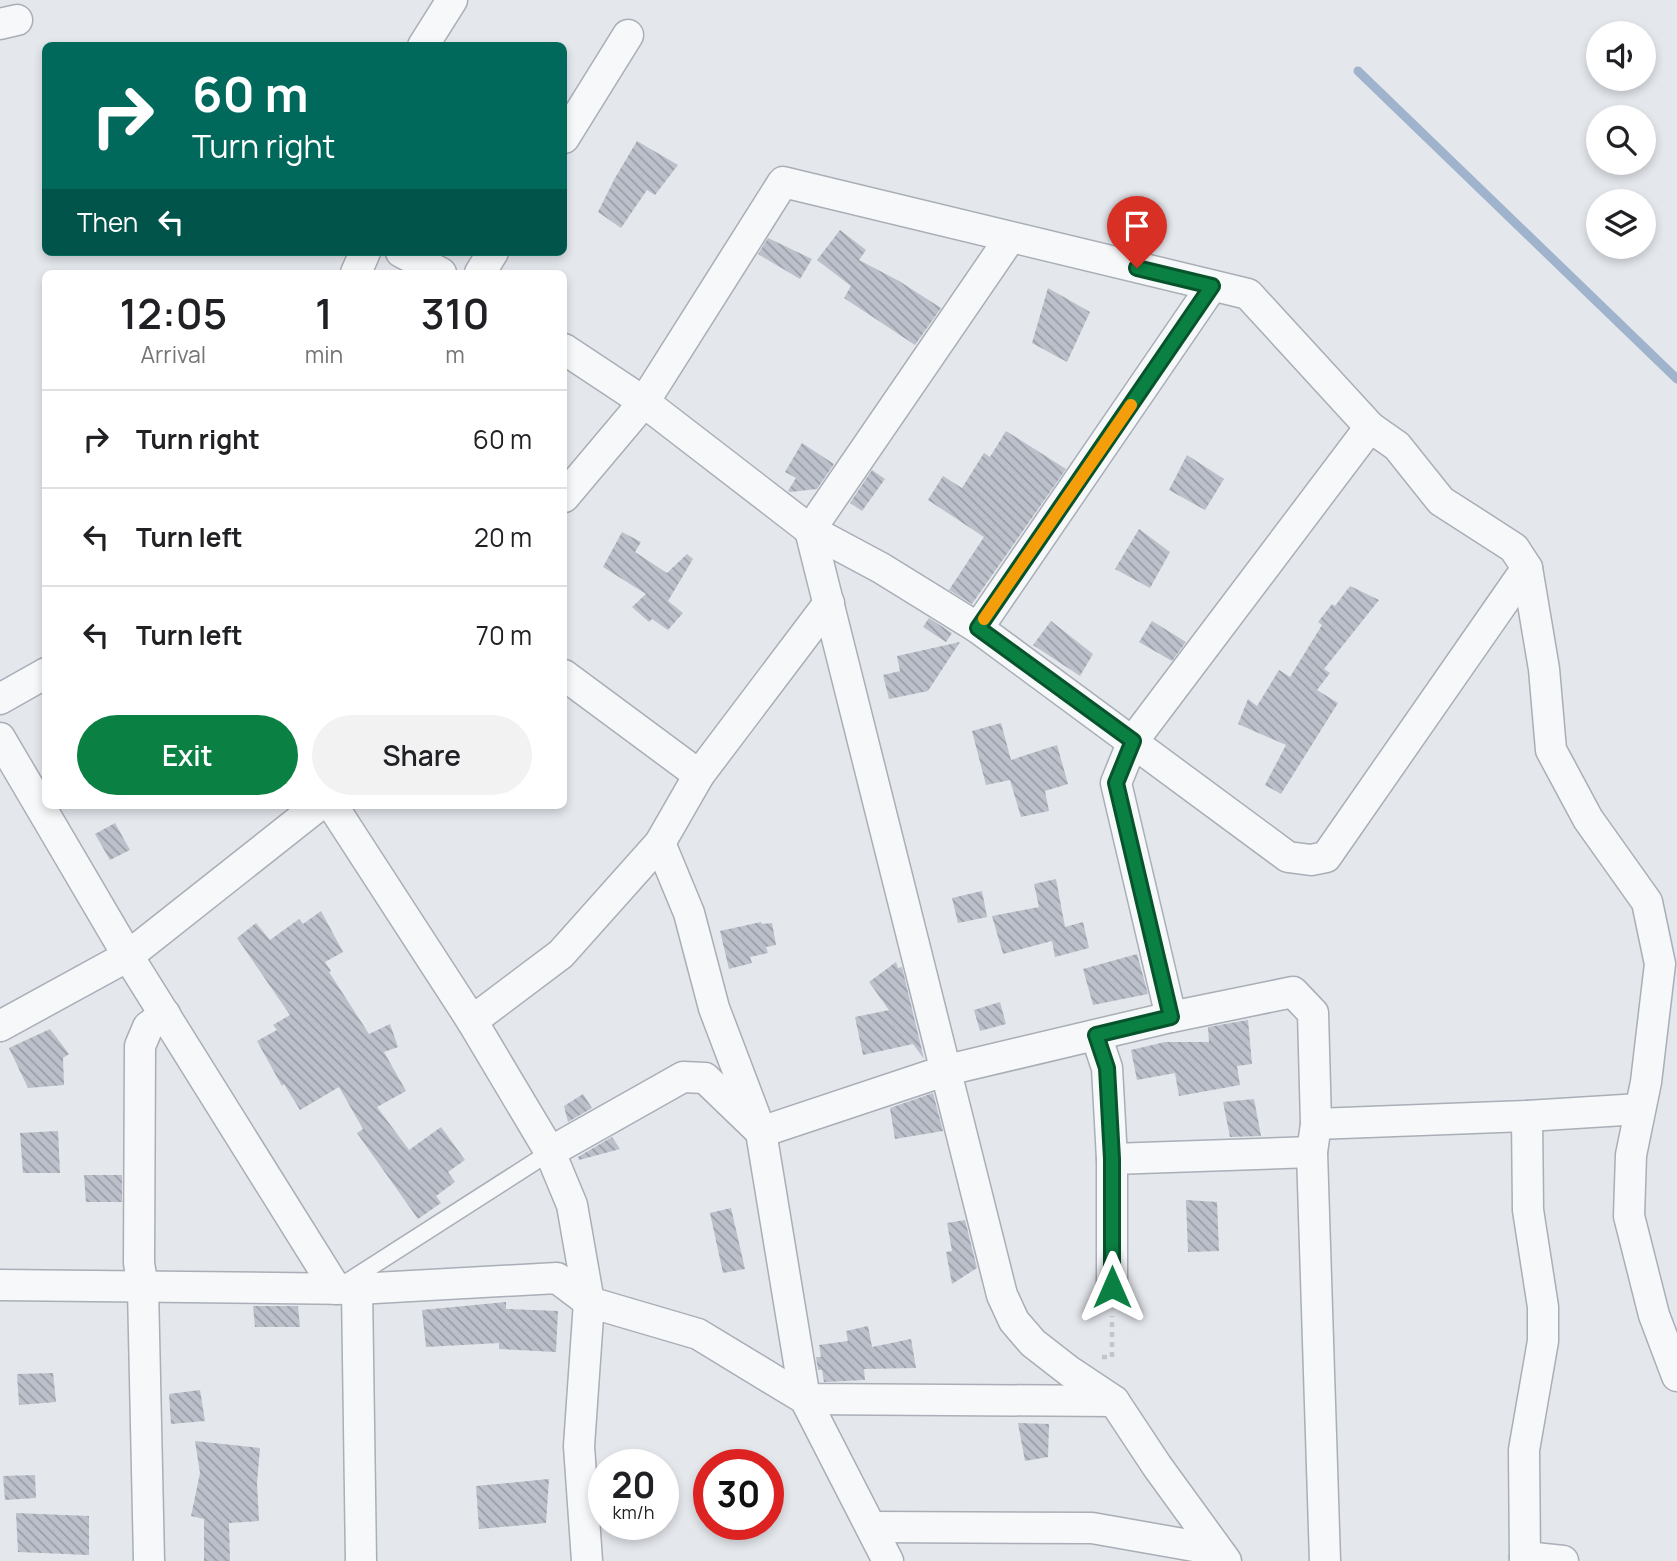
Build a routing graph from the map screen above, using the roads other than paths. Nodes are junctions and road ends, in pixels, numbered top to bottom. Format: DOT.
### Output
graph roads {
  1 [pos="452,0"];
  2 [pos="628,34"];
  3 [pos="426,42"];
  4 [pos="567,133"];
  5 [pos="1010,238"];
  6 [pos="409,256"];
  7 [pos="435,270"];
  8 [pos="1212,286"];
  9 [pos="567,351"];
  10 [pos="644,402"];
  11 [pos="1370,427"];
  12 [pos="567,493"];
  13 [pos="810,530"];
  14 [pos="1527,568"];
  15 [pos="830,603"];
  16 [pos="978,628"];
  17 [pos="42,675"];
  18 [pos="567,677"];
  19 [pos="0,699"];
  20 [pos="0,738"];
  21 [pos="1133,741"];
  22 [pos="699,775"];
  23 [pos="314,809"];
  24 [pos="335,809"];
  25 [pos="660,843"];
  26 [pos="128,956"];
  27 [pos="165,1014"];
  28 [pos="1171,1017"];
  29 [pos="472,1021"];
  30 [pos="0,1026"];
  31 [pos="1096,1035"];
  32 [pos="947,1070"];
  33 [pos="1640,1109"];
  34 [pos="1527,1116"];
  35 [pos="761,1132"];
  36 [pos="1314,1138"];
  37 [pos="551,1152"];
  38 [pos="1112,1159"];
  39 [pos="363,1281"];
  40 [pos="0,1285"];
  41 [pos="1112,1287"];
  42 [pos="143,1288"];
  43 [pos="589,1302"];
  44 [pos="1677,1376"];
  45 [pos="805,1399"];
  46 [pos="1114,1401"];
  47 [pos="871,1527"];
  48 [pos="1222,1555"];
  49 [pos="1525,1559"];
  50 [pos="149,1561"];
  51 [pos="361,1561"];
  52 [pos="587,1561"];
  53 [pos="888,1561"];
  54 [pos="1325,1561"];
  55 [pos="1563,1561"];
  1 -- 3 [label="street"];
  2 -- 4 [label="street"];
  5 -- 8 [label="street"];
  5 -- 10 [label="street"];
  5 -- 13 [label="street"];
  6 -- 7 [label="street"];
  8 -- 11 [label="street"];
  8 -- 16 [label="street"];
  9 -- 10 [label="street"];
  10 -- 12 [label="street"];
  10 -- 13 [label="street"];
  11 -- 14 [label="street"];
  11 -- 21 [label="street"];
  13 -- 15 [label="street"];
  13 -- 16 [label="street"];
  14 -- 21 [label="street"];
  14 -- 33 [label="street"];
  15 -- 22 [label="street"];
  15 -- 32 [label="street"];
  16 -- 21 [label="street"];
  17 -- 19 [label="street"];
  18 -- 22 [label="street"];
  20 -- 26 [label="street"];
  21 -- 28 [label="street"];
  22 -- 25 [label="street"];
  23 -- 26 [label="street"];
  24 -- 29 [label="street"];
  25 -- 29 [label="street"];
  25 -- 35 [label="street"];
  26 -- 27 [label="street"];
  26 -- 30 [label="street"];
  27 -- 39 [label="street"];
  27 -- 42 [label="street"];
  28 -- 31 [label="street"];
  28 -- 36 [label="street"];
  29 -- 37 [label="street"];
  31 -- 32 [label="street"];
  31 -- 38 [label="street"];
  32 -- 35 [label="street"];
  32 -- 46 [label="street"];
  33 -- 34 [label="street"];
  33 -- 44 [label="street"];
  34 -- 36 [label="street"];
  34 -- 49 [label="street"];
  35 -- 37 [label="street"];
  35 -- 45 [label="street"];
  36 -- 38 [label="street"];
  36 -- 54 [label="street"];
  37 -- 39 [label="lane"];
  37 -- 43 [label="street"];
  38 -- 41 [label="street"];
  39 -- 42 [label="street"];
  39 -- 43 [label="street"];
  39 -- 51 [label="street"];
  40 -- 42 [label="street"];
  42 -- 50 [label="street"];
  43 -- 45 [label="street"];
  43 -- 52 [label="street"];
  45 -- 46 [label="street"];
  45 -- 47 [label="street"];
  46 -- 48 [label="street"];
  47 -- 48 [label="street"];
  47 -- 53 [label="street"];
  49 -- 55 [label="street"];
}
